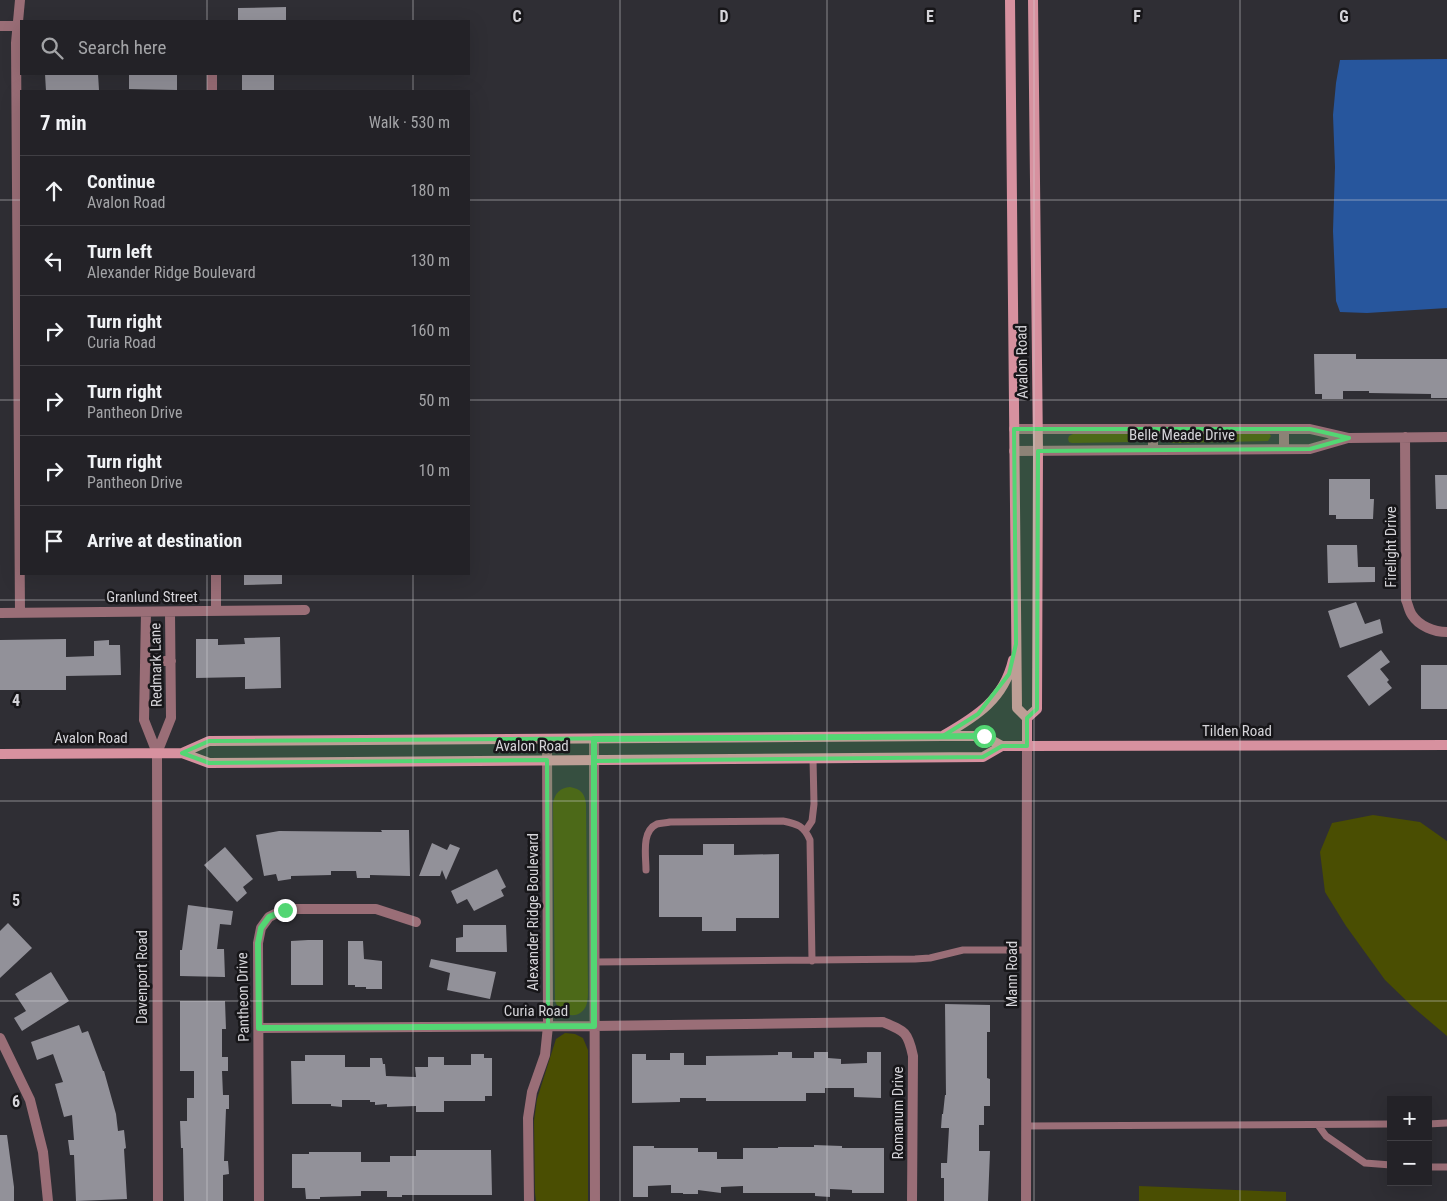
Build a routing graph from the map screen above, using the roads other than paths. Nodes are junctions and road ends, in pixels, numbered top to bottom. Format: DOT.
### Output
graph roads {
  1 [pos="20,0"];
  2 [pos="1010,0"];
  3 [pos="1034,0"];
  4 [pos="0,26"];
  5 [pos="19,26"];
  6 [pos="212,75"];
  7 [pos="212,90"];
  8 [pos="1014,429"];
  9 [pos="1038,429"];
  10 [pos="1154,429"];
  11 [pos="1284,429"];
  12 [pos="1447,437"];
  13 [pos="1349,438"];
  14 [pos="1405,438"];
  15 [pos="1284,449"];
  16 [pos="1038,450"];
  17 [pos="1153,450"];
  18 [pos="1014,451"];
  19 [pos="216,575"];
  20 [pos="305,610"];
  21 [pos="216,611"];
  22 [pos="146,612"];
  23 [pos="170,612"];
  24 [pos="0,613"];
  25 [pos="20,613"];
  26 [pos="1447,632"];
  27 [pos="1016,644"];
  28 [pos="145,661"];
  29 [pos="171,661"];
  30 [pos="1027,718"];
  31 [pos="943,736"];
  32 [pos="547,739"];
  33 [pos="594,739"];
  34 [pos="1447,745"];
  35 [pos="1002,746"];
  36 [pos="1027,746"];
  37 [pos="157,752"];
  38 [pos="182,752"];
  39 [pos="0,754"];
  40 [pos="813,759"];
  41 [pos="547,760"];
  42 [pos="594,761"];
  43 [pos="806,830"];
  44 [pos="646,870"];
  45 [pos="416,922"];
  46 [pos="1027,950"];
  47 [pos="812,960"];
  48 [pos="594,962"];
  49 [pos="548,1026"];
  50 [pos="594,1026"];
  51 [pos="259,1028"];
  52 [pos="901,1029"];
  53 [pos="0,1038"];
  54 [pos="1447,1123"];
  55 [pos="1387,1124"];
  56 [pos="1432,1124"];
  57 [pos="1318,1125"];
  58 [pos="1027,1126"];
  59 [pos="1387,1165"];
  60 [pos="1432,1167"];
  61 [pos="1447,1167"];
  62 [pos="48,1201"];
  63 [pos="158,1201"];
  64 [pos="259,1201"];
  65 [pos="529,1201"];
  66 [pos="595,1201"];
  67 [pos="912,1201"];
  68 [pos="1026,1201"];
  1 -- 5 [label="street"];
  2 -- 8 [label="main road, Avalon Road"];
  3 -- 9 [label="main road, Avalon Road"];
  4 -- 5 [label="street"];
  5 -- 25 [label="street"];
  6 -- 7 [label="street"];
  8 -- 9 [label="street, Belle Meade Drive"];
  8 -- 18 [label="main road, Avalon Road"];
  9 -- 10 [label="street, Belle Meade Drive"];
  9 -- 16 [label="main road, Avalon Road"];
  10 -- 11 [label="street, Belle Meade Drive"];
  10 -- 17 [label="street"];
  11 -- 13 [label="street, Belle Meade Drive"];
  11 -- 15 [label="street"];
  12 -- 14 [label="street, Belle Meade Drive"];
  13 -- 14 [label="street, Belle Meade Drive"];
  13 -- 15 [label="street, Belle Meade Drive"];
  14 -- 26 [label="street, Firelight Drive"];
  15 -- 17 [label="street, Belle Meade Drive"];
  16 -- 17 [label="street, Belle Meade Drive"];
  16 -- 18 [label="street, Belle Meade Drive"];
  16 -- 30 [label="main road, Avalon Road"];
  18 -- 27 [label="main road, Avalon Road"];
  19 -- 21 [label="street"];
  20 -- 21 [label="street, Granlund Street"];
  21 -- 23 [label="street, Granlund Street"];
  22 -- 23 [label="street, Granlund Street"];
  22 -- 25 [label="street, Granlund Street"];
  22 -- 28 [label="street, Redmark Lane"];
  23 -- 29 [label="street, Redmark Lane"];
  24 -- 25 [label="street, Granlund Street"];
  27 -- 30 [label="main road, Avalon Road"];
  27 -- 31 [label="main road"];
  28 -- 29 [label="street"];
  28 -- 37 [label="street, Redmark Lane"];
  29 -- 37 [label="street, Redmark Lane"];
  30 -- 36 [label="main road, Avalon Road"];
  31 -- 33 [label="main road, Avalon Road"];
  31 -- 35 [label="main road, Avalon Road"];
  32 -- 33 [label="main road, Avalon Road"];
  32 -- 38 [label="main road, Avalon Road"];
  32 -- 41 [label="street, Alexander Ridge Boulevard"];
  33 -- 42 [label="street"];
  34 -- 36 [label="main road, Tilden Road"];
  35 -- 36 [label="main road, Avalon Road"];
  35 -- 40 [label="main road, Avalon Road"];
  36 -- 46 [label="street, Mann Road"];
  37 -- 38 [label="main road, Avalon Road"];
  37 -- 39 [label="main road, Avalon Road"];
  37 -- 63 [label="street, Davenport Road"];
  38 -- 41 [label="main road, Avalon Road"];
  40 -- 42 [label="main road, Avalon Road"];
  40 -- 43 [label="lane"];
  41 -- 42 [label="main road, Avalon Road"];
  41 -- 49 [label="street, Alexander Ridge Boulevard"];
  42 -- 48 [label="street"];
  43 -- 44 [label="lane"];
  43 -- 47 [label="lane"];
  45 -- 51 [label="street, Pantheon Drive"];
  46 -- 47 [label="lane"];
  46 -- 58 [label="street, Mann Road"];
  47 -- 48 [label="lane"];
  48 -- 50 [label="street"];
  49 -- 50 [label="street, Curia Road"];
  49 -- 51 [label="street, Curia Road"];
  49 -- 65 [label="street, Alexander Ridge Boulevard"];
  50 -- 52 [label="street, Curia Road"];
  50 -- 66 [label="street"];
  51 -- 64 [label="street, Pantheon Drive"];
  52 -- 67 [label="street, Romanum Drive"];
  53 -- 62 [label="street"];
  54 -- 56 [label="lane"];
  55 -- 57 [label="lane"];
  57 -- 58 [label="lane"];
  57 -- 59 [label="lane"];
  58 -- 68 [label="street, Mann Road"];
  60 -- 61 [label="lane"];
}
